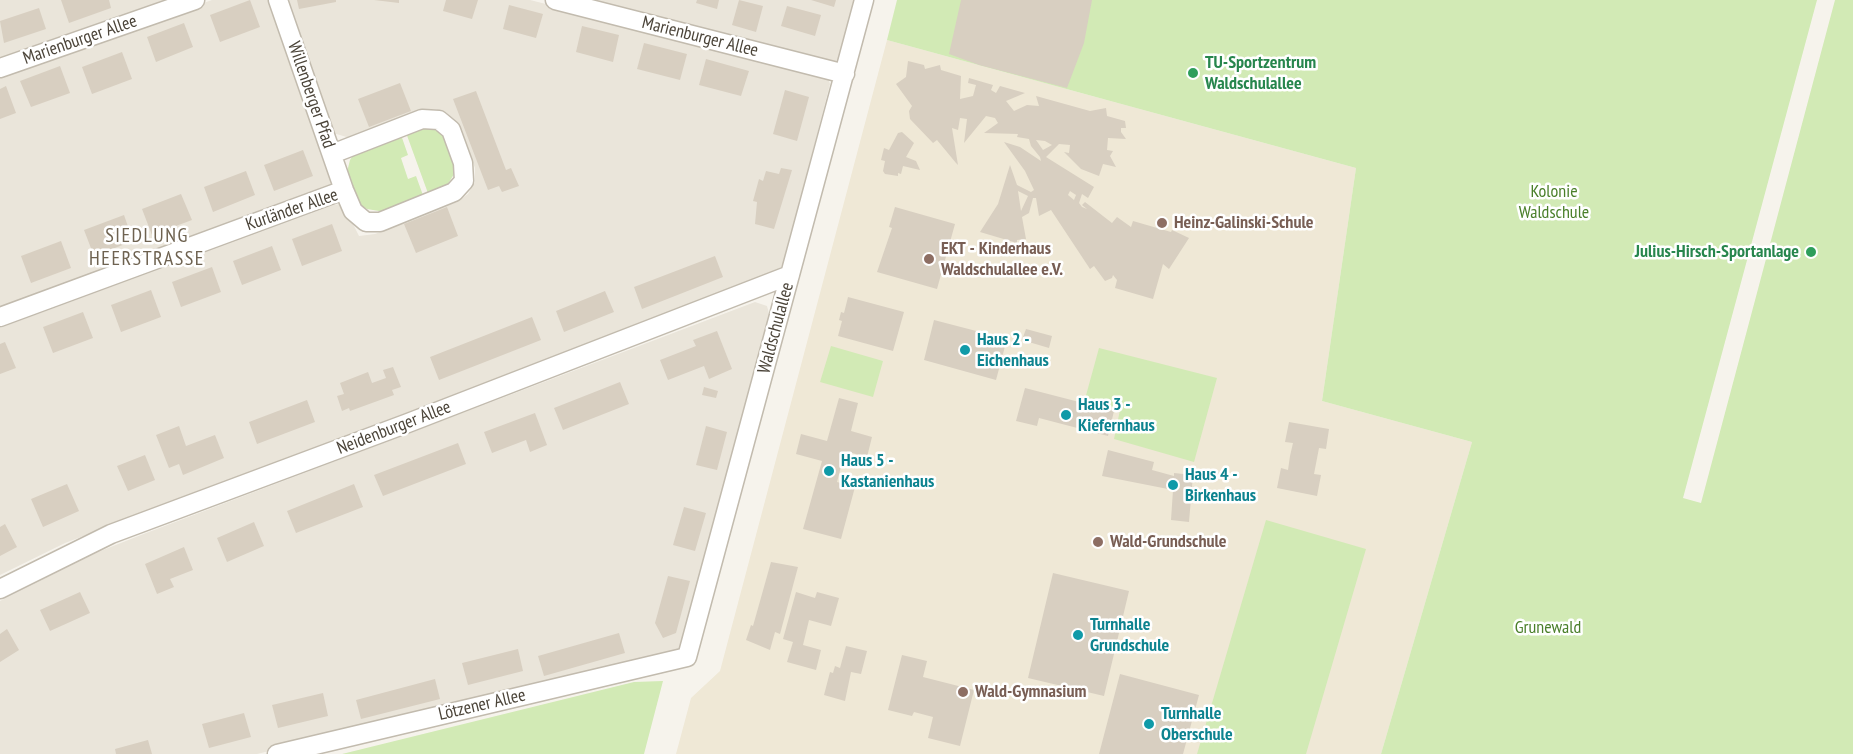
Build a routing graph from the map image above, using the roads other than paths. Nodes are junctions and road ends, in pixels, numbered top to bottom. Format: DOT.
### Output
graph roads {
  1 [pos="195,0"];
  2 [pos="278,0"];
  3 [pos="555,0"];
  4 [pos="864,0"];
  5 [pos="0,68"];
  6 [pos="845,74"];
  7 [pos="332,154"];
  8 [pos="344,190"];
  9 [pos="790,274"];
  10 [pos="0,317"];
  11 [pos="0,589"];
  12 [pos="687,657"];
  13 [pos="277,754"];
  1 -- 5 [label="street, Marienburger Allee"];
  2 -- 7 [label="street, Willenberger Pfad"];
  3 -- 6 [label="street, Marienburger Allee"];
  4 -- 6 [label="street, Waldschulallee"];
  6 -- 9 [label="street, Waldschulallee"];
  7 -- 8 [label="street, Willenberger Pfad"];
  7 -- 8 [label="street, Kurländer Allee"];
  8 -- 10 [label="street, Kurländer Allee"];
  9 -- 11 [label="street, Neidenburger Allee"];
  9 -- 12 [label="street, Waldschulallee"];
  12 -- 13 [label="street, Lötzener Allee"];
}
